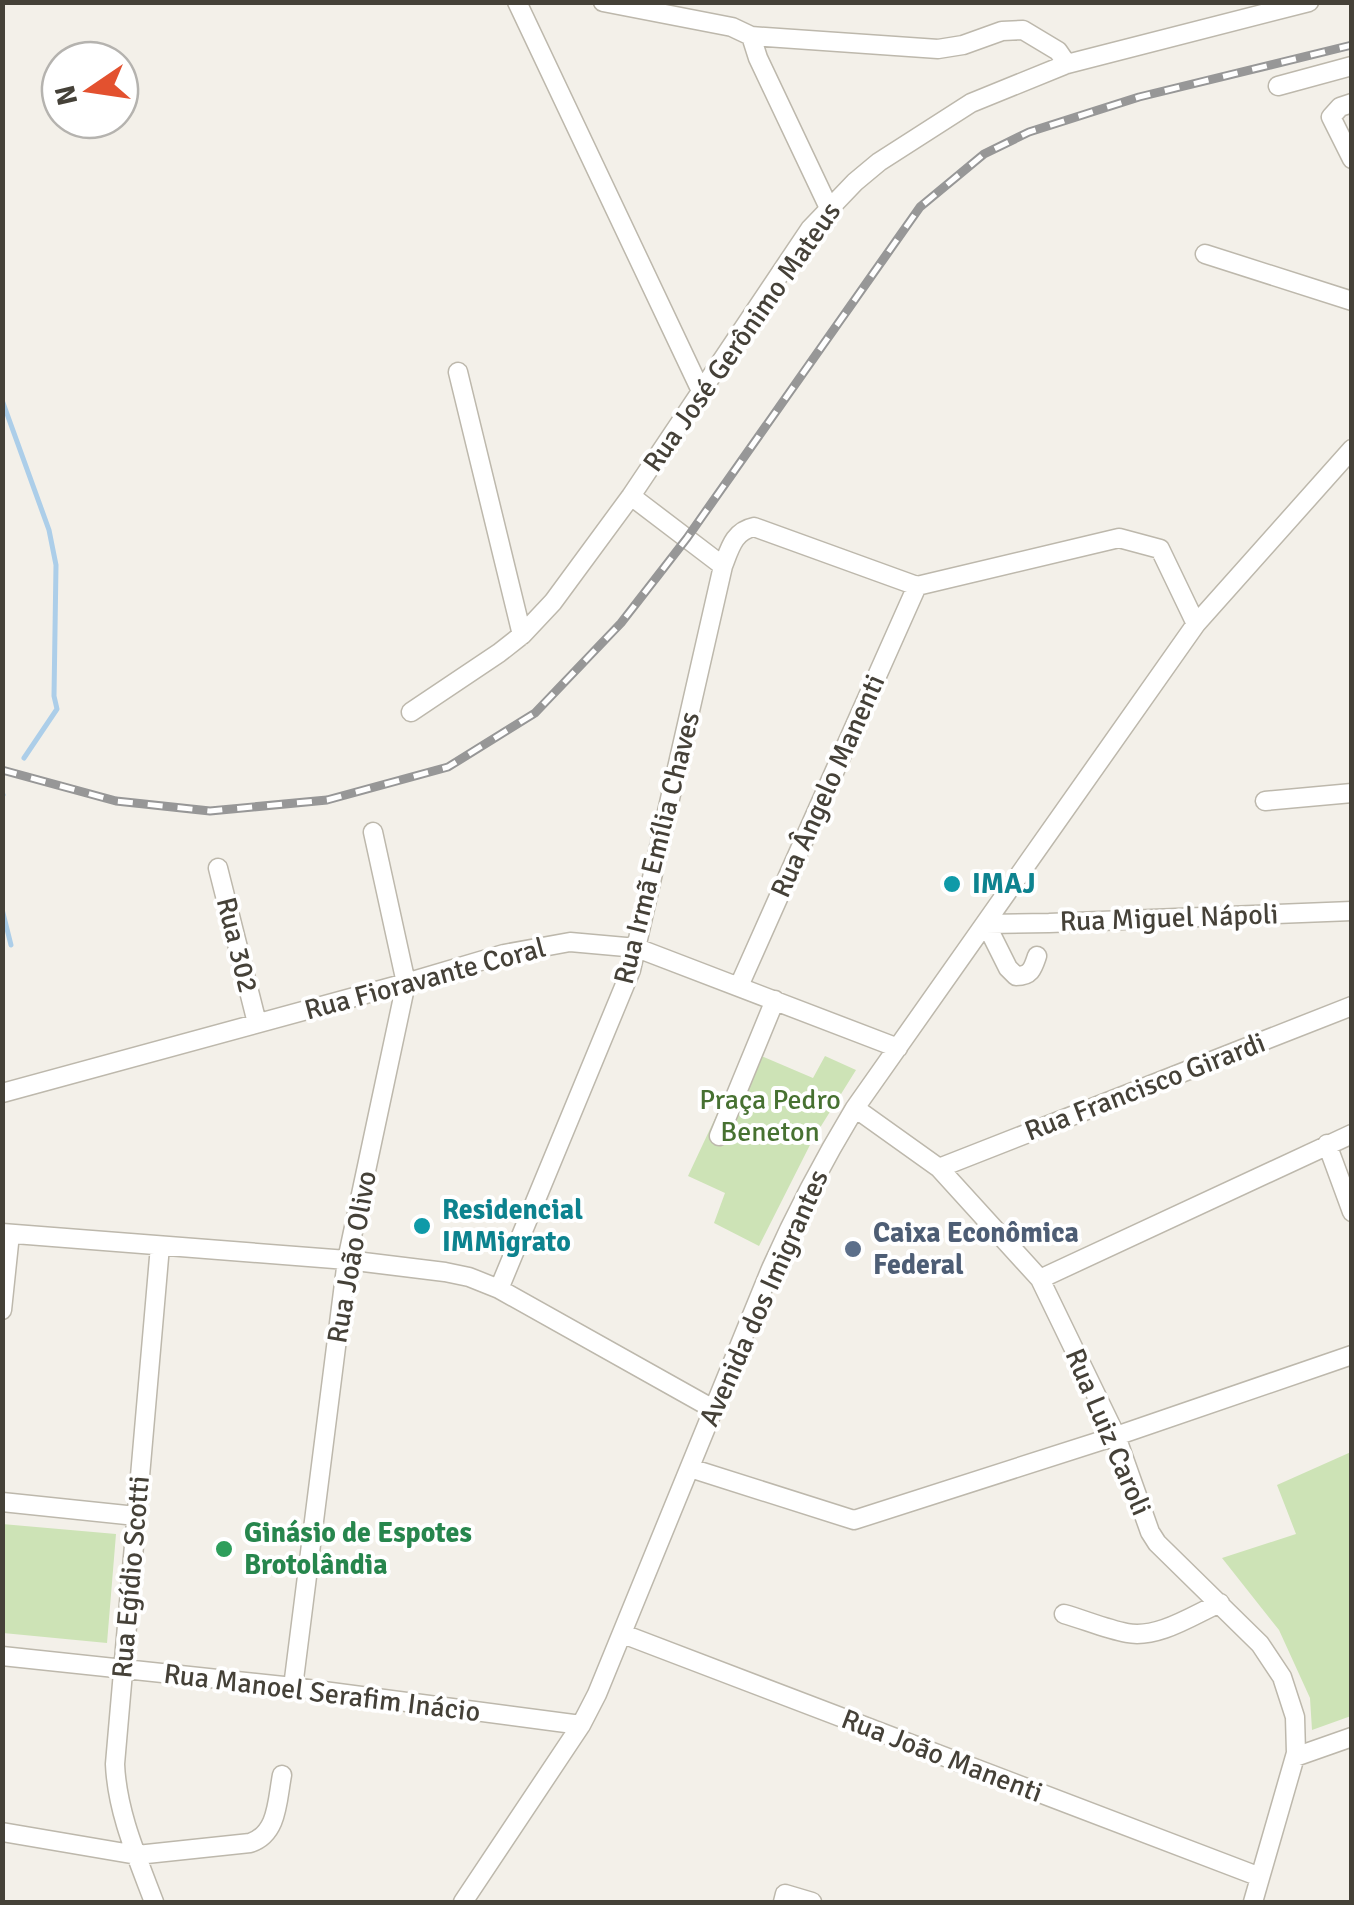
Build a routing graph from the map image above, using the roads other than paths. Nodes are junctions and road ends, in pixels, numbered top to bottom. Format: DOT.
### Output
graph roads {
  1 [pos="518,2"];
  2 [pos="603,2"];
  3 [pos="1309,2"];
  4 [pos="1238,11"];
  5 [pos="751,36"];
  6 [pos="1067,64"];
  7 [pos="1352,66"];
  8 [pos="1278,86"];
  9 [pos="1352,103"];
  10 [pos="1352,159"];
  11 [pos="828,208"];
  12 [pos="1205,254"];
  13 [pos="1352,301"];
  14 [pos="458,372"];
  15 [pos="701,391"];
  16 [pos="1352,449"];
  17 [pos="631,496"];
  18 [pos="723,566"];
  19 [pos="917,586"];
  20 [pos="1196,624"];
  21 [pos="522,635"];
  22 [pos="411,712"];
  23 [pos="1352,793"];
  24 [pos="1265,801"];
  25 [pos="373,832"];
  26 [pos="218,868"];
  27 [pos="1352,911"];
  28 [pos="986,924"];
  29 [pos="637,948"];
  30 [pos="1037,956"];
  31 [pos="406,984"];
  32 [pos="739,986"];
  33 [pos="775,1000"];
  34 [pos="1352,1006"];
  35 [pos="257,1023"];
  36 [pos="898,1048"];
  37 [pos="2,1093"];
  38 [pos="856,1108"];
  39 [pos="1352,1134"];
  40 [pos="719,1136"];
  41 [pos="1328,1144"];
  42 [pos="938,1168"];
  43 [pos="1352,1212"];
  44 [pos="6,1234"];
  45 [pos="160,1246"];
  46 [pos="346,1260"];
  47 [pos="1040,1279"];
  48 [pos="499,1289"];
  49 [pos="2,1310"];
  50 [pos="1352,1355"];
  51 [pos="714,1410"];
  52 [pos="1116,1436"];
  53 [pos="690,1468"];
  54 [pos="2,1502"];
  55 [pos="136,1516"];
  56 [pos="1220,1603"];
  57 [pos="1064,1614"];
  58 [pos="623,1634"];
  59 [pos="2,1656"];
  60 [pos="123,1669"];
  61 [pos="293,1687"];
  62 [pos="581,1726"];
  63 [pos="1352,1736"];
  64 [pos="1295,1757"];
  65 [pos="282,1775"];
  66 [pos="2,1832"];
  67 [pos="136,1856"];
  68 [pos="1260,1877"];
  69 [pos="784,1898"];
  70 [pos="154,1902"];
  71 [pos="463,1902"];
  72 [pos="812,1902"];
  73 [pos="1253,1902"];
  1 -- 15 [label="street"];
  2 -- 5 [label="street"];
  3 -- 4 [label="street, Rua José Gerônimo Mateus"];
  4 -- 6 [label="street, Rua José Gerônimo Mateus"];
  5 -- 6 [label="street"];
  5 -- 11 [label="street"];
  6 -- 11 [label="street, Rua José Gerônimo Mateus"];
  7 -- 8 [label="street"];
  9 -- 10 [label="street"];
  11 -- 15 [label="street, Rua José Gerônimo Mateus"];
  12 -- 13 [label="street"];
  14 -- 21 [label="street"];
  15 -- 17 [label="street, Rua José Gerônimo Mateus"];
  16 -- 20 [label="street, Avenida dos Imigrantes"];
  17 -- 18 [label="street"];
  17 -- 21 [label="street, Rua José Gerônimo Mateus"];
  18 -- 19 [label="street"];
  18 -- 29 [label="street, Rua Irmã Emília Chaves"];
  19 -- 20 [label="street"];
  19 -- 32 [label="street, Rua Ângelo Manenti"];
  20 -- 28 [label="street, Avenida dos Imigrantes"];
  21 -- 22 [label="street, Rua José Gerônimo Mateus"];
  23 -- 24 [label="street"];
  25 -- 31 [label="street, Rua João Olivo"];
  26 -- 35 [label="street, Rua 302"];
  27 -- 28 [label="street, Rua Miguel Nápoli"];
  28 -- 30 [label="street"];
  28 -- 36 [label="street, Avenida dos Imigrantes"];
  29 -- 31 [label="street, Rua Fioravante Coral"];
  29 -- 32 [label="street, Rua Fioravante Coral"];
  29 -- 48 [label="street, Rua Irmã Emília Chaves"];
  31 -- 35 [label="street, Rua Fioravante Coral"];
  31 -- 46 [label="street, Rua João Olivo"];
  32 -- 33 [label="street, Rua Fioravante Coral"];
  33 -- 36 [label="street, Rua Fioravante Coral"];
  33 -- 40 [label="street"];
  34 -- 42 [label="street, Rua Francisco Girardi"];
  35 -- 37 [label="street, Rua Fioravante Coral"];
  36 -- 38 [label="street, Avenida dos Imigrantes"];
  38 -- 42 [label="street, Rua Luiz Caroli"];
  38 -- 51 [label="street, Avenida dos Imigrantes"];
  39 -- 41 [label="street"];
  41 -- 43 [label="street"];
  41 -- 47 [label="street"];
  42 -- 47 [label="street, Rua Luiz Caroli"];
  44 -- 45 [label="street"];
  44 -- 49 [label="street"];
  45 -- 46 [label="street"];
  45 -- 55 [label="street, Rua Egídio Scotti"];
  46 -- 48 [label="street"];
  46 -- 61 [label="street, Rua João Olivo"];
  47 -- 52 [label="street, Rua Luiz Caroli"];
  48 -- 51 [label="street"];
  50 -- 52 [label="street"];
  51 -- 53 [label="street, Avenida dos Imigrantes"];
  52 -- 53 [label="street"];
  52 -- 56 [label="street, Rua Luiz Caroli"];
  53 -- 58 [label="street, Avenida dos Imigrantes"];
  54 -- 55 [label="street"];
  55 -- 60 [label="street, Rua Egídio Scotti"];
  56 -- 57 [label="street"];
  56 -- 64 [label="street, Rua Luiz Caroli"];
  58 -- 62 [label="street, Avenida dos Imigrantes"];
  58 -- 68 [label="street, Rua João Manenti"];
  59 -- 60 [label="street, Rua Manoel Serafim Inácio"];
  60 -- 61 [label="street, Rua Manoel Serafim Inácio"];
  60 -- 67 [label="street, Rua Egídio Scotti"];
  61 -- 62 [label="street, Rua Manoel Serafim Inácio"];
  62 -- 71 [label="street, Avenida dos Imigrantes"];
  63 -- 64 [label="street"];
  64 -- 68 [label="street, Rua Luiz Caroli"];
  65 -- 67 [label="street"];
  66 -- 67 [label="street"];
  67 -- 70 [label="street, Rua Egídio Scotti"];
  68 -- 73 [label="street, Rua Luiz Caroli"];
  69 -- 72 [label="street"];
}
